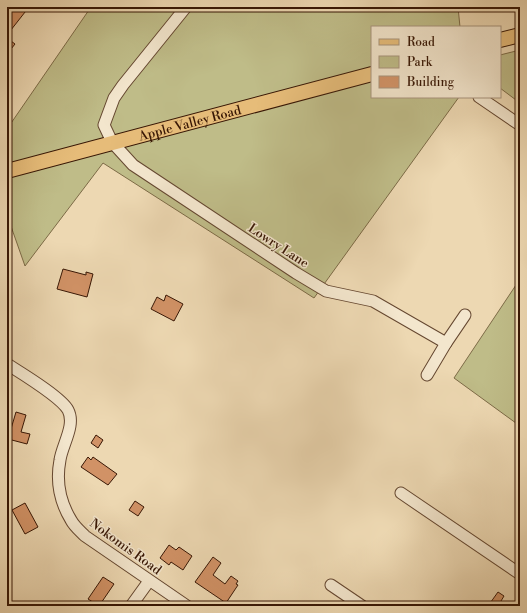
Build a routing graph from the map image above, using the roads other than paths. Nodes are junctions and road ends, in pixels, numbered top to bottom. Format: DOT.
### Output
graph roads {
  1 [pos="186,7"];
  2 [pos="520,35"];
  3 [pos="501,40"];
  4 [pos="371,74"];
  5 [pos="480,98"];
  6 [pos="520,126"];
  7 [pos="112,142"];
  8 [pos="7,171"];
  9 [pos="465,315"];
  10 [pos="446,344"];
  11 [pos="7,364"];
  12 [pos="427,375"];
  13 [pos="401,493"];
  14 [pos="520,574"];
  15 [pos="149,580"];
  16 [pos="331,585"];
  17 [pos="131,606"];
  18 [pos="187,606"];
  19 [pos="362,606"];
  1 -- 7 [label="street, Lowry Lane"];
  2 -- 3 [label="main road"];
  4 -- 7 [label="main road, Apple Valley Road"];
  5 -- 6 [label="street"];
  7 -- 8 [label="main road, Apple Valley Road"];
  7 -- 10 [label="street, Lowry Lane"];
  9 -- 10 [label="street"];
  10 -- 12 [label="street"];
  11 -- 15 [label="street, Nokomis Road"];
  13 -- 14 [label="street"];
  15 -- 17 [label="street"];
  15 -- 18 [label="street, Nokomis Road"];
  16 -- 19 [label="street"];
}
